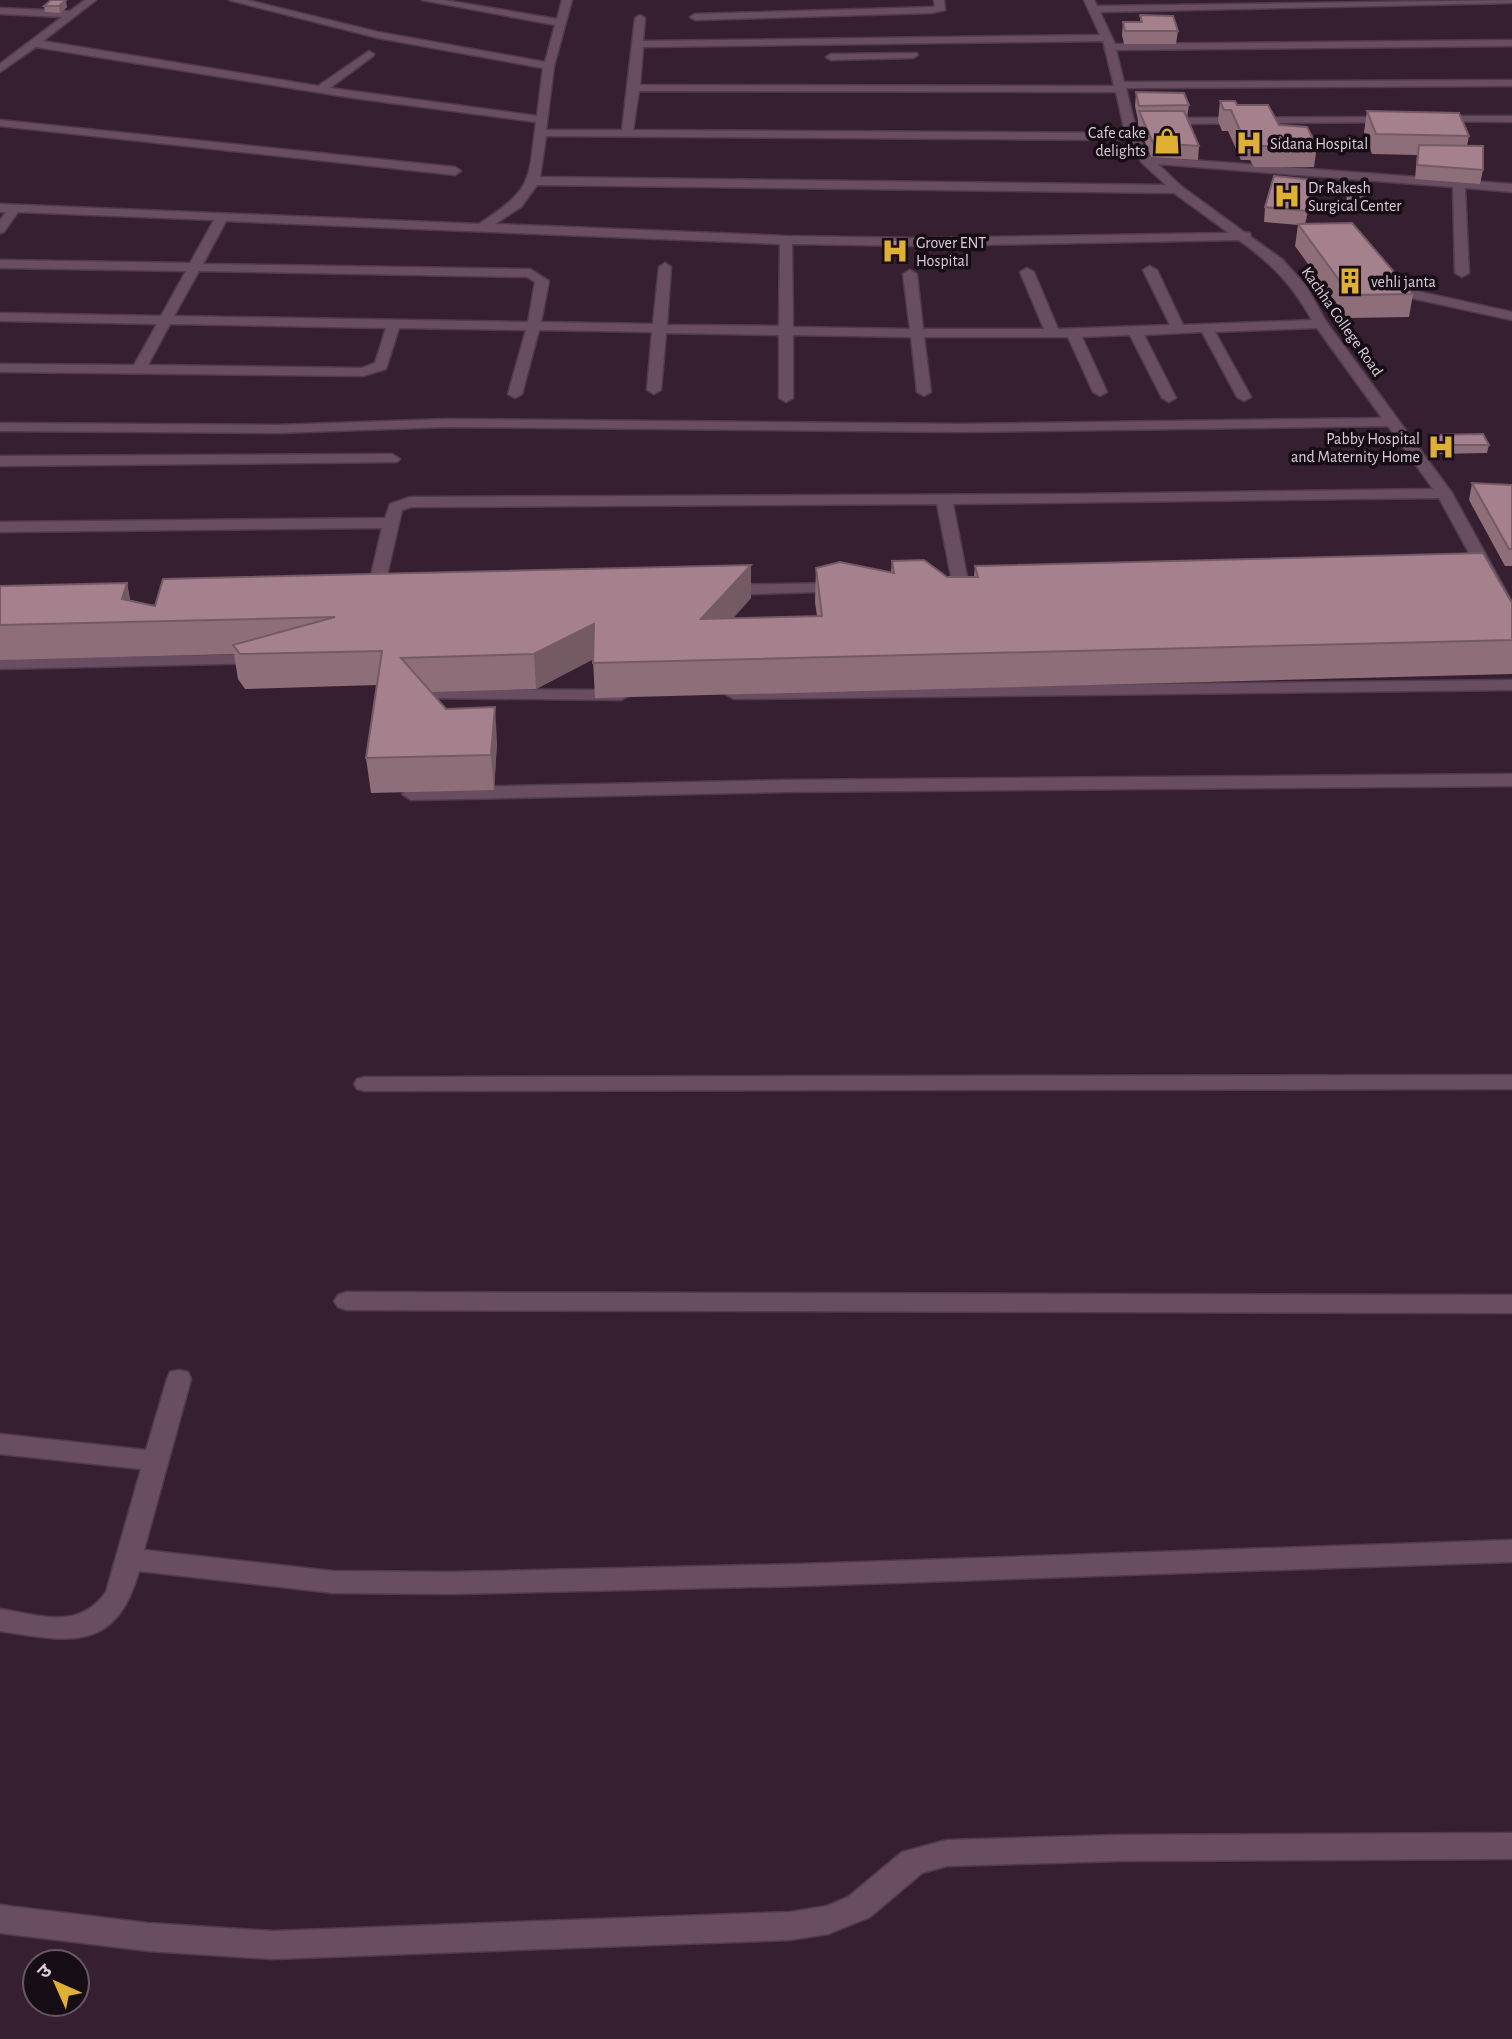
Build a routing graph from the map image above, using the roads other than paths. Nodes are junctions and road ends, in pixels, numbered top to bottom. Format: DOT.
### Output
graph roads {
  1 [pos="91,0"];
  2 [pos="234,0"];
  3 [pos="427,0"];
  4 [pos="567,0"];
  5 [pos="939,0"];
  6 [pos="1512,0"];
  7 [pos="1483,1"];
  8 [pos="1090,4"];
  9 [pos="0,11"];
  10 [pos="1492,12"];
  11 [pos="71,14"];
  12 [pos="695,17"];
  13 [pos="640,18"];
  14 [pos="559,23"];
  15 [pos="34,43"];
  16 [pos="1512,43"];
  17 [pos="639,44"];
  18 [pos="1106,48"];
  19 [pos="369,54"];
  20 [pos="924,55"];
  21 [pos="831,57"];
  22 [pos="5,61"];
  23 [pos="549,66"];
  24 [pos="0,69"];
  25 [pos="1512,83"];
  26 [pos="1120,87"];
  27 [pos="634,88"];
  28 [pos="321,89"];
  29 [pos="544,120"];
  30 [pos="1512,120"];
  31 [pos="1128,122"];
  32 [pos="0,123"];
  33 [pos="541,133"];
  34 [pos="627,134"];
  35 [pos="1132,137"];
  36 [pos="1146,160"];
  37 [pos="455,171"];
  38 [pos="534,181"];
  39 [pos="1459,184"];
  40 [pos="1512,188"];
  41 [pos="1177,189"];
  42 [pos="7,208"];
  43 [pos="222,216"];
  44 [pos="0,229"];
  45 [pos="480,229"];
  46 [pos="1246,236"];
  47 [pos="786,240"];
  48 [pos="0,264"];
  49 [pos="196,267"];
  50 [pos="665,267"];
  51 [pos="1150,270"];
  52 [pos="1027,272"];
  53 [pos="1462,273"];
  54 [pos="910,274"];
  55 [pos="1416,295"];
  56 [pos="1512,316"];
  57 [pos="0,317"];
  58 [pos="166,319"];
  59 [pos="394,323"];
  60 [pos="1321,324"];
  61 [pos="534,325"];
  62 [pos="660,328"];
  63 [pos="1208,329"];
  64 [pos="1179,330"];
  65 [pos="1135,331"];
  66 [pos="788,332"];
  67 [pos="919,333"];
  68 [pos="1053,333"];
  69 [pos="1073,333"];
  70 [pos="0,368"];
  71 [pos="138,370"];
  72 [pos="654,390"];
  73 [pos="1100,392"];
  74 [pos="924,393"];
  75 [pos="515,394"];
  76 [pos="1244,397"];
  77 [pos="786,398"];
  78 [pos="1168,398"];
  79 [pos="1394,422"];
  80 [pos="0,427"];
  81 [pos="392,459"];
  82 [pos="0,461"];
  83 [pos="1444,493"];
  84 [pos="944,499"];
  85 [pos="393,523"];
  86 [pos="0,527"];
  87 [pos="1468,584"];
  88 [pos="1495,584"];
  89 [pos="961,587"];
  90 [pos="851,588"];
  91 [pos="701,590"];
  92 [pos="360,610"];
  93 [pos="1512,617"];
  94 [pos="265,659"];
  95 [pos="0,664"];
  96 [pos="1512,685"];
  97 [pos="428,694"];
  98 [pos="716,694"];
  99 [pos="635,695"];
  100 [pos="1512,780"];
  101 [pos="411,794"];
  102 [pos="1512,1082"];
  103 [pos="365,1084"];
  104 [pos="346,1301"];
  105 [pos="1512,1304"];
  106 [pos="179,1379"];
  107 [pos="0,1444"];
  108 [pos="156,1461"];
  109 [pos="1512,1551"];
  110 [pos="129,1559"];
  111 [pos="0,1620"];
  112 [pos="1512,1846"];
  113 [pos="0,1919"];
  1 -- 11 [label="street"];
  2 -- 23 [label="street"];
  3 -- 14 [label="street"];
  4 -- 14 [label="street"];
  5 -- 12 [label="street"];
  6 -- 7 [label="street"];
  7 -- 8 [label="street"];
  7 -- 10 [label="street"];
  8 -- 18 [label="street, Kachha College Road"];
  9 -- 11 [label="street"];
  11 -- 15 [label="street"];
  13 -- 17 [label="street"];
  14 -- 23 [label="street"];
  15 -- 22 [label="street"];
  15 -- 28 [label="street"];
  16 -- 18 [label="street"];
  17 -- 18 [label="street"];
  17 -- 27 [label="street"];
  18 -- 26 [label="street, Kachha College Road"];
  19 -- 28 [label="street"];
  20 -- 21 [label="street"];
  22 -- 24 [label="street"];
  23 -- 29 [label="street"];
  25 -- 26 [label="street"];
  26 -- 27 [label="street"];
  26 -- 31 [label="street, Kachha College Road"];
  27 -- 34 [label="street"];
  28 -- 29 [label="street"];
  29 -- 33 [label="street"];
  30 -- 31 [label="street"];
  31 -- 35 [label="street, Kachha College Road"];
  32 -- 37 [label="street"];
  33 -- 34 [label="street"];
  33 -- 38 [label="street"];
  34 -- 35 [label="street"];
  35 -- 36 [label="street, Kachha College Road"];
  36 -- 39 [label="street"];
  36 -- 41 [label="street, Kachha College Road"];
  38 -- 41 [label="street"];
  38 -- 45 [label="street"];
  39 -- 40 [label="street"];
  39 -- 53 [label="street"];
  41 -- 46 [label="street, Kachha College Road"];
  42 -- 43 [label="street"];
  42 -- 44 [label="street"];
  43 -- 45 [label="street"];
  43 -- 49 [label="street"];
  45 -- 47 [label="street"];
  46 -- 47 [label="street"];
  46 -- 60 [label="street, Kachha College Road"];
  47 -- 66 [label="street"];
  48 -- 49 [label="street"];
  49 -- 58 [label="street"];
  49 -- 61 [label="street"];
  50 -- 62 [label="street"];
  51 -- 64 [label="street"];
  52 -- 68 [label="street"];
  54 -- 67 [label="street"];
  55 -- 56 [label="street"];
  57 -- 58 [label="street"];
  58 -- 59 [label="street"];
  58 -- 71 [label="street"];
  59 -- 61 [label="street"];
  59 -- 71 [label="street"];
  60 -- 63 [label="street"];
  60 -- 79 [label="street, Kachha College Road"];
  61 -- 62 [label="street"];
  61 -- 75 [label="street"];
  62 -- 66 [label="street"];
  62 -- 72 [label="street"];
  63 -- 64 [label="street"];
  63 -- 76 [label="street"];
  64 -- 65 [label="street"];
  65 -- 69 [label="street"];
  65 -- 78 [label="street"];
  66 -- 67 [label="street"];
  66 -- 77 [label="street"];
  67 -- 68 [label="street"];
  67 -- 74 [label="street"];
  68 -- 69 [label="street"];
  69 -- 73 [label="street"];
  70 -- 71 [label="street"];
  79 -- 80 [label="street"];
  79 -- 83 [label="street, Kachha College Road"];
  81 -- 82 [label="street"];
  83 -- 84 [label="street"];
  83 -- 88 [label="street, Kachha College Road"];
  84 -- 85 [label="street"];
  84 -- 89 [label="street"];
  85 -- 86 [label="street"];
  85 -- 92 [label="street"];
  87 -- 88 [label="street"];
  88 -- 93 [label="street, Kachha College Road"];
  90 -- 91 [label="street"];
  94 -- 95 [label="street"];
  96 -- 98 [label="street"];
  97 -- 99 [label="street"];
  100 -- 101 [label="street"];
  102 -- 103 [label="street"];
  104 -- 105 [label="street"];
  106 -- 108 [label="street"];
  107 -- 108 [label="street"];
  108 -- 110 [label="street"];
  109 -- 110 [label="street"];
  110 -- 111 [label="street"];
  112 -- 113 [label="street"];
}
